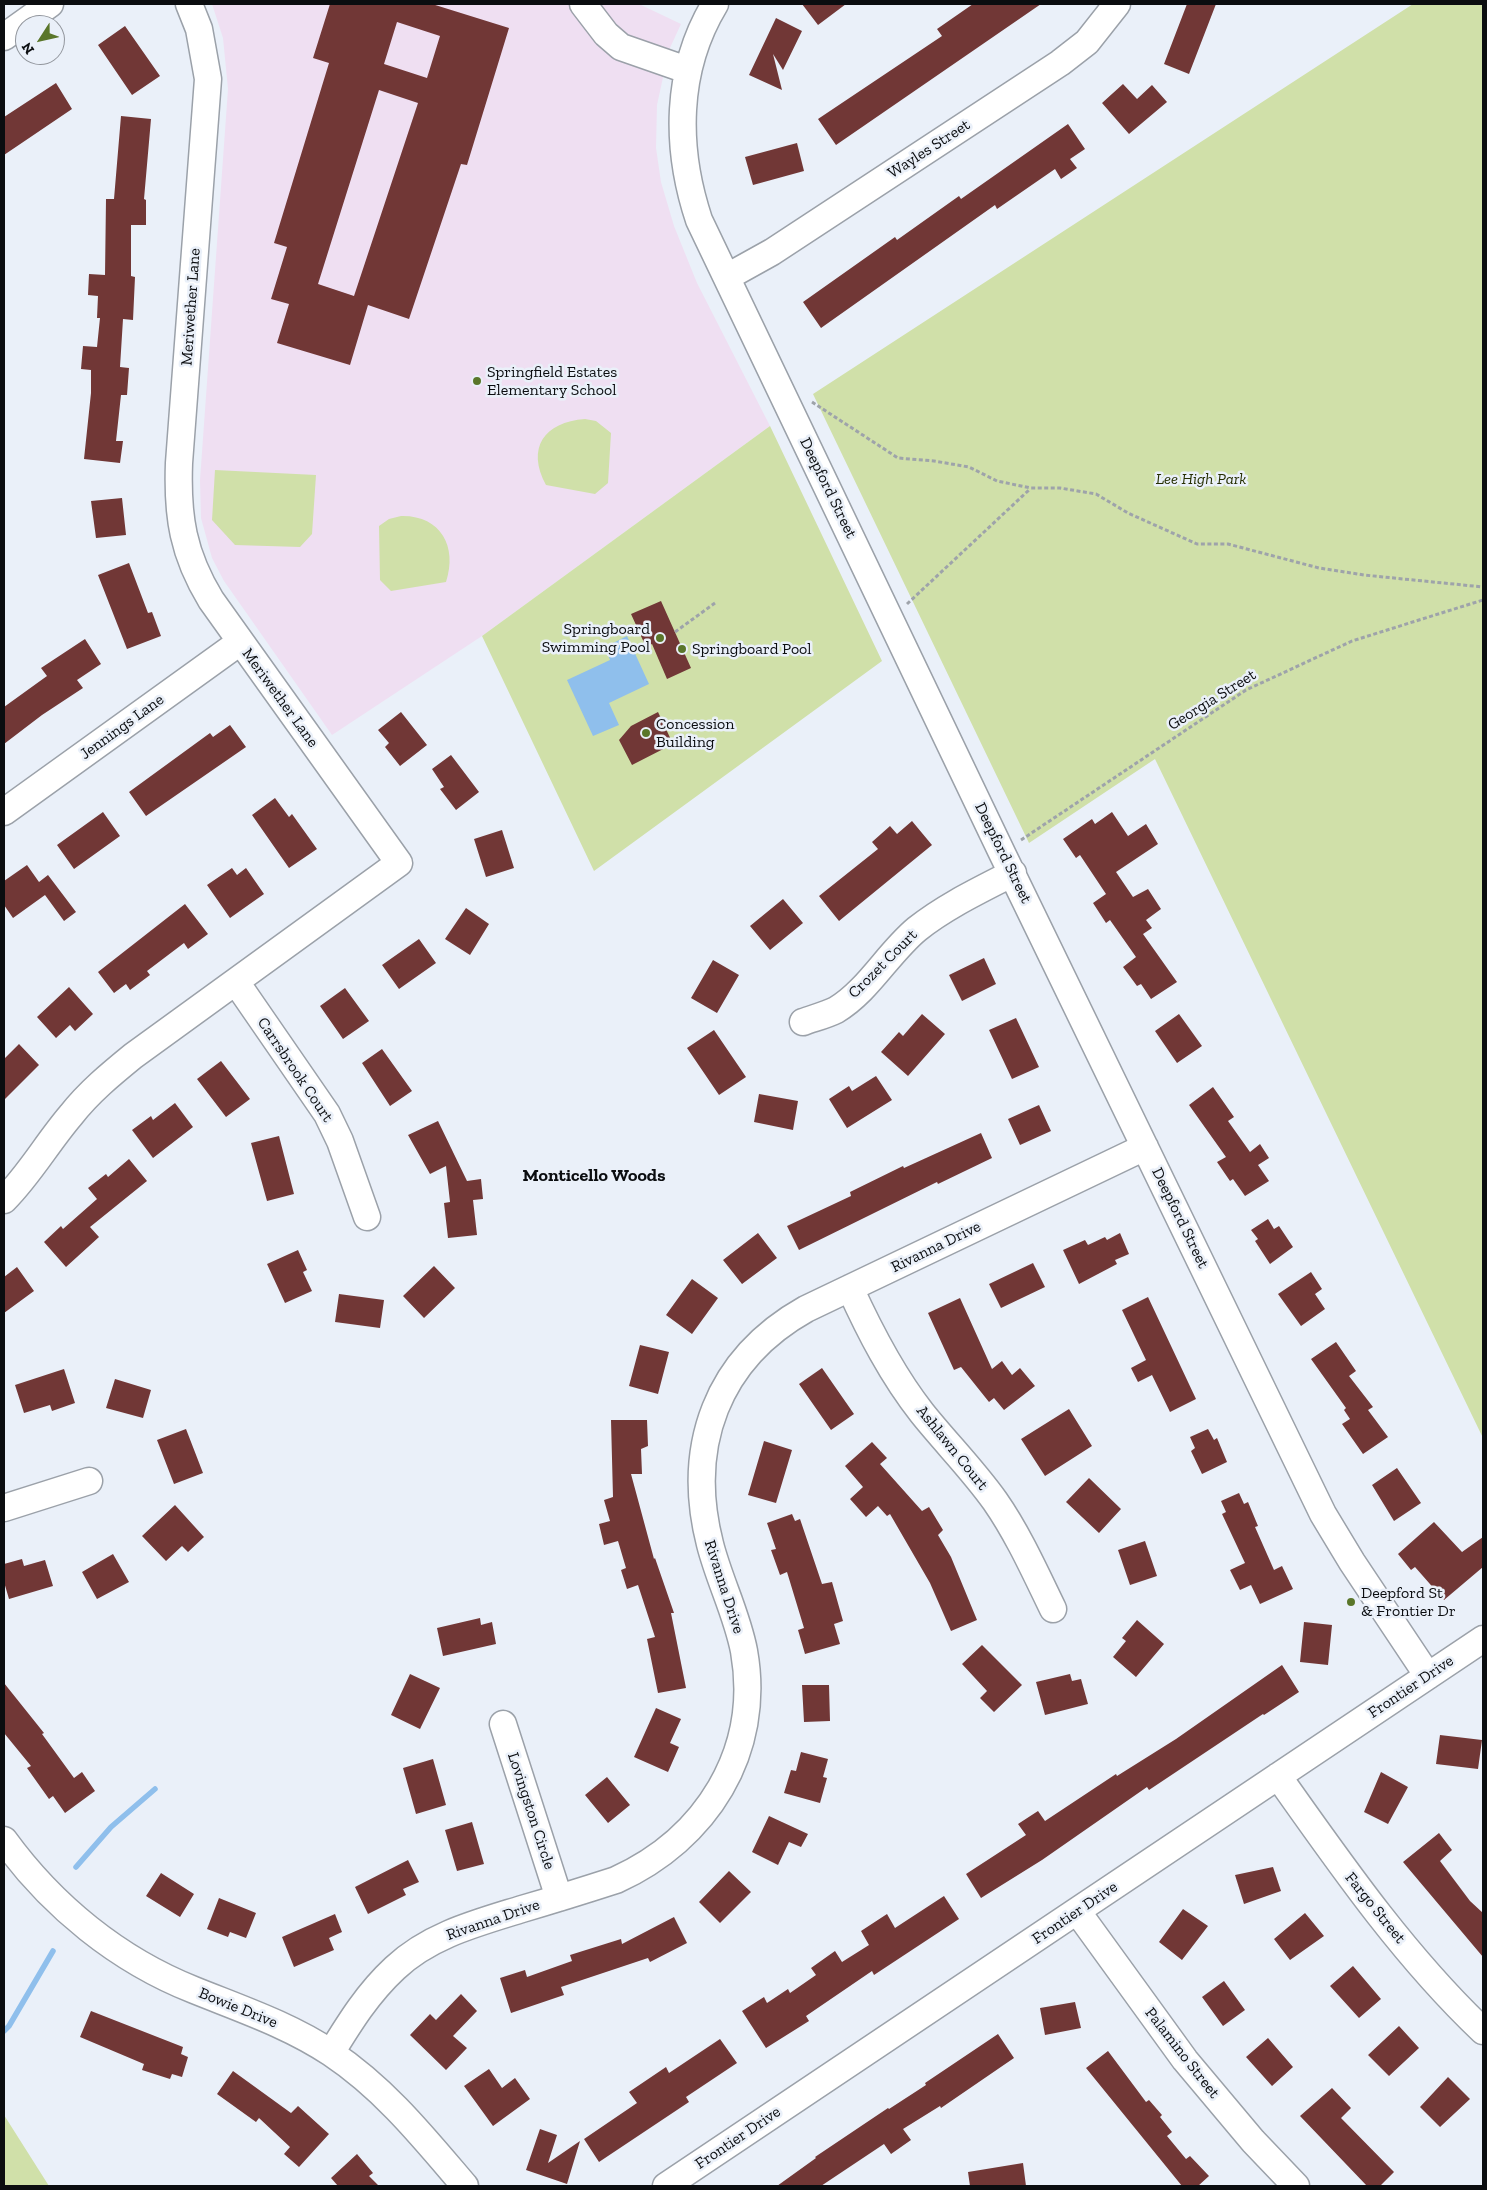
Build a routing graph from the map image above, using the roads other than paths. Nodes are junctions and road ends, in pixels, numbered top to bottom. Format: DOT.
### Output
graph roads {
  1 [pos="50,4"];
  2 [pos="189,4"];
  3 [pos="583,4"];
  4 [pos="716,4"];
  5 [pos="1117,4"];
  6 [pos="4,37"];
  7 [pos="687,70"];
  8 [pos="727,277"];
  9 [pos="240,642"];
  10 [pos="4,812"];
  11 [pos="1007,863"];
  12 [pos="236,982"];
  13 [pos="803,1022"];
  14 [pos="1145,1147"];
  15 [pos="4,1200"];
  16 [pos="368,1218"];
  17 [pos="850,1288"];
  18 [pos="89,1481"];
  19 [pos="4,1508"];
  20 [pos="1053,1608"];
  21 [pos="1482,1641"];
  22 [pos="1428,1676"];
  23 [pos="503,1724"];
  24 [pos="1278,1776"];
  25 [pos="4,1840"];
  26 [pos="559,1898"];
  27 [pos="1077,1911"];
  28 [pos="1483,2031"];
  29 [pos="331,2053"];
  30 [pos="465,2186"];
  31 [pos="666,2186"];
  32 [pos="1296,2186"];
  1 -- 6 [label="street"];
  2 -- 9 [label="street, Meriwether Lane"];
  3 -- 7 [label="street"];
  4 -- 7 [label="street, Deepford Street"];
  5 -- 8 [label="street, Wayles Street"];
  7 -- 8 [label="street, Deepford Street"];
  8 -- 11 [label="street, Deepford Street"];
  9 -- 10 [label="street, Jennings Lane"];
  9 -- 12 [label="street, Meriwether Lane"];
  11 -- 13 [label="street, Crozet Court"];
  11 -- 14 [label="street, Deepford Street"];
  12 -- 15 [label="street, Meriwether Lane"];
  12 -- 16 [label="street, Carrsbrook Court"];
  14 -- 17 [label="street, Rivanna Drive"];
  14 -- 22 [label="street, Deepford Street"];
  17 -- 20 [label="street, Ashlawn Court"];
  17 -- 26 [label="street, Rivanna Drive"];
  18 -- 19 [label="street"];
  21 -- 22 [label="street, Frontier Drive"];
  22 -- 24 [label="street, Frontier Drive"];
  23 -- 26 [label="street, Lovingston Circle"];
  24 -- 27 [label="street, Frontier Drive"];
  24 -- 28 [label="street, Fargo Street"];
  25 -- 29 [label="street, Bowie Drive"];
  26 -- 29 [label="street, Rivanna Drive"];
  27 -- 31 [label="street, Frontier Drive"];
  27 -- 32 [label="street, Palamino Street"];
  29 -- 30 [label="street, Bowie Drive"];
}
